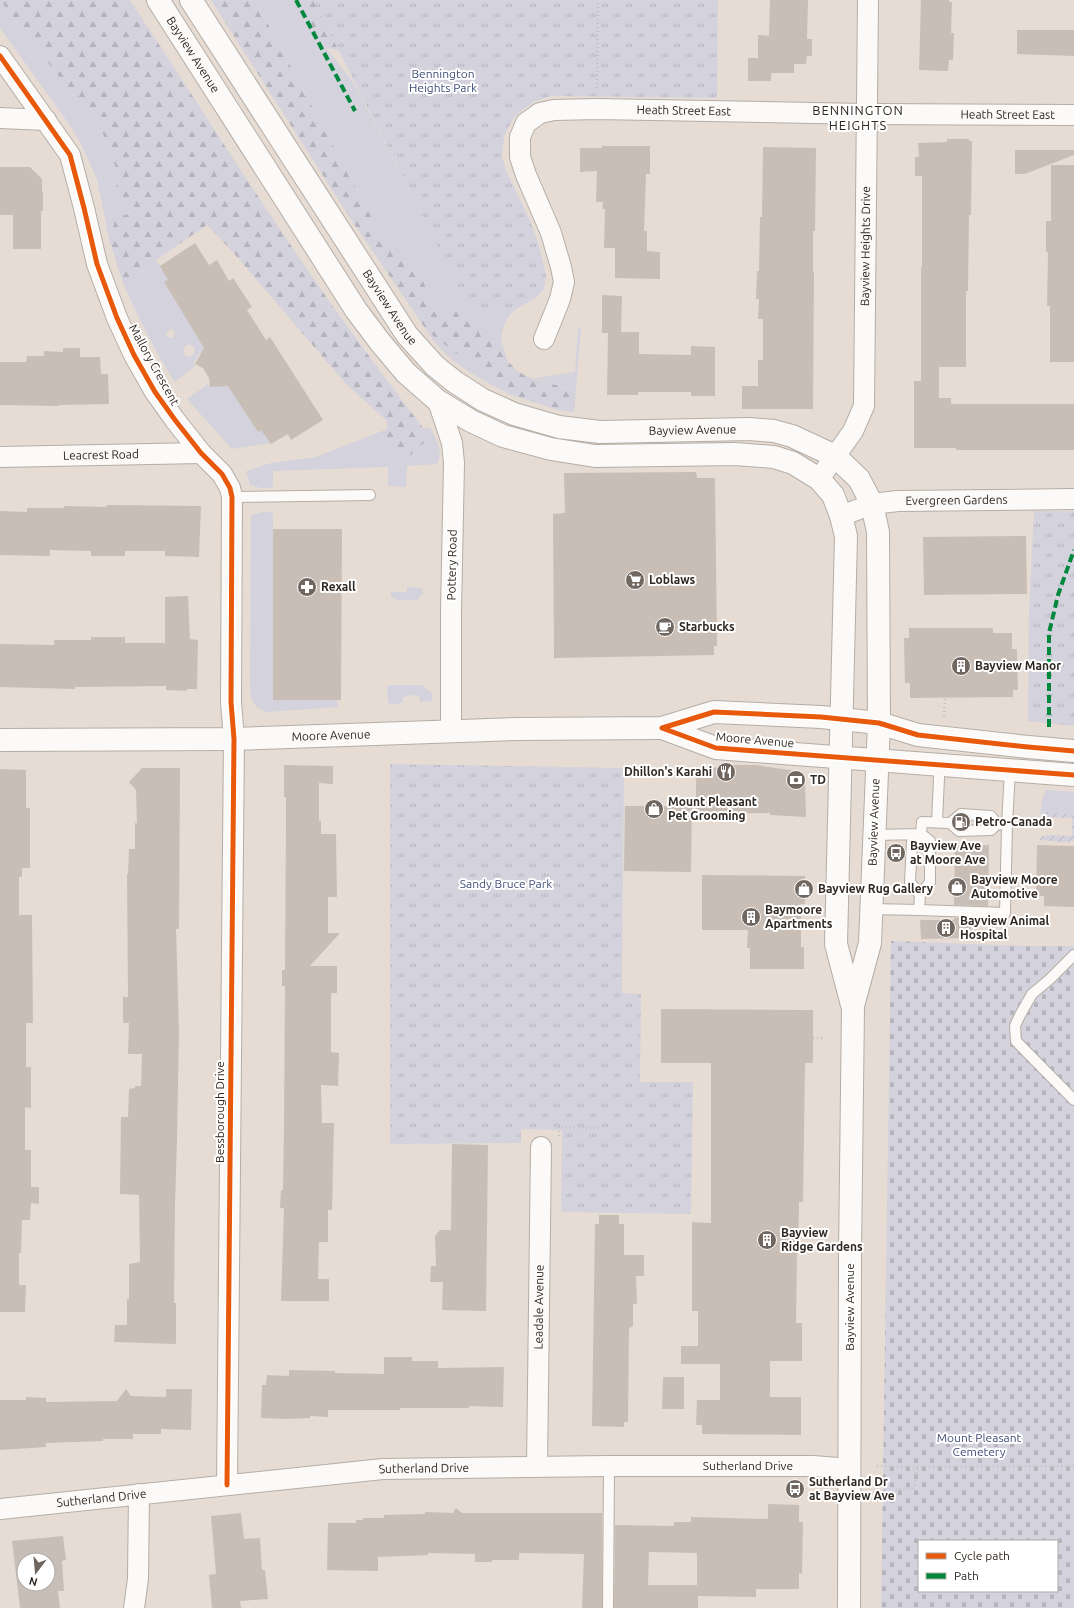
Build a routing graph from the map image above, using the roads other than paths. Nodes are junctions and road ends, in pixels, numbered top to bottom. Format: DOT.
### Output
graph roads {
  1 [pos="158,0"];
  2 [pos="191,0"];
  3 [pos="868,0"];
  4 [pos="0,56"];
  5 [pos="866,114"];
  6 [pos="1074,115"];
  7 [pos="0,118"];
  8 [pos="46,120"];
  9 [pos="544,340"];
  10 [pos="438,401"];
  11 [pos="201,453"];
  12 [pos="835,456"];
  13 [pos="0,457"];
  14 [pos="819,479"];
  15 [pos="370,495"];
  16 [pos="232,497"];
  17 [pos="1074,499"];
  18 [pos="872,504"];
  19 [pos="841,516"];
  20 [pos="841,719"];
  21 [pos="878,723"];
  22 [pos="662,728"];
  23 [pos="451,732"];
  24 [pos="234,739"];
  25 [pos="0,740"];
  26 [pos="1051,748"];
  27 [pos="1074,751"];
  28 [pos="841,758"];
  29 [pos="877,760"];
  30 [pos="939,764"];
  31 [pos="1010,770"];
  32 [pos="1049,773"];
  33 [pos="1074,775"];
  34 [pos="937,822"];
  35 [pos="950,823"];
  36 [pos="1002,824"];
  37 [pos="921,834"];
  38 [pos="874,835"];
  39 [pos="920,895"];
  40 [pos="871,909"];
  41 [pos="919,910"];
  42 [pos="1074,955"];
  43 [pos="853,1006"];
  44 [pos="1074,1100"];
  45 [pos="550,1144"];
  46 [pos="609,1466"];
  47 [pos="537,1467"];
  48 [pos="850,1469"];
  49 [pos="227,1485"];
  50 [pos="139,1494"];
  51 [pos="0,1509"];
  52 [pos="134,1608"];
  53 [pos="608,1608"];
  54 [pos="849,1608"];
  1 -- 10 [label="main road, Bayview Avenue"];
  2 -- 12 [label="main road, Bayview Avenue"];
  3 -- 5 [label="street, Bayview Heights Drive"];
  4 -- 8 [label="street, Mallory Crescent"];
  5 -- 6 [label="street, Heath Street East"];
  5 -- 9 [label="street, Heath Street East"];
  5 -- 12 [label="street, Bayview Heights Drive"];
  7 -- 8 [label="street"];
  8 -- 11 [label="street, Mallory Crescent"];
  10 -- 14 [label="main road, Bayview Avenue"];
  10 -- 23 [label="street, Pottery Road"];
  11 -- 13 [label="street, Leacrest Road"];
  11 -- 16 [label="street, Mallory Crescent"];
  12 -- 14 [label="street, Bayview Heights Drive"];
  12 -- 18 [label="main road, Bayview Avenue"];
  14 -- 19 [label="main road, Bayview Avenue"];
  15 -- 16 [label="lane"];
  16 -- 24 [label="street, Mallory Crescent"];
  17 -- 18 [label="street, Evergreen Gardens"];
  18 -- 19 [label="street, Evergreen Gardens"];
  18 -- 21 [label="main road, Bayview Avenue"];
  19 -- 20 [label="main road, Bayview Avenue"];
  20 -- 21 [label="main road, Moore Avenue"];
  20 -- 22 [label="main road, Moore Avenue"];
  20 -- 28 [label="main road, Bayview Avenue"];
  21 -- 26 [label="main road, Moore Avenue"];
  21 -- 29 [label="main road, Bayview Avenue"];
  22 -- 23 [label="main road, Moore Avenue"];
  22 -- 28 [label="main road, Moore Avenue"];
  23 -- 24 [label="main road, Moore Avenue"];
  24 -- 25 [label="main road, Moore Avenue"];
  24 -- 49 [label="street, Bessborough Drive"];
  26 -- 27 [label="main road, Moore Avenue"];
  26 -- 32 [label="main road"];
  28 -- 29 [label="main road, Moore Avenue"];
  28 -- 43 [label="main road, Bayview Avenue"];
  29 -- 30 [label="main road, Moore Avenue"];
  29 -- 38 [label="main road, Bayview Avenue"];
  30 -- 31 [label="main road, Moore Avenue"];
  30 -- 34 [label="lane"];
  31 -- 32 [label="main road, Moore Avenue"];
  31 -- 36 [label="lane"];
  32 -- 33 [label="main road, Moore Avenue"];
  34 -- 35 [label="lane"];
  34 -- 37 [label="lane"];
  35 -- 36 [label="lane"];
  35 -- 36 [label="lane"];
  36 -- 41 [label="lane"];
  37 -- 38 [label="lane"];
  37 -- 39 [label="lane"];
  37 -- 39 [label="lane"];
  38 -- 40 [label="main road, Bayview Avenue"];
  39 -- 41 [label="lane"];
  40 -- 41 [label="lane"];
  40 -- 43 [label="main road, Bayview Avenue"];
  42 -- 44 [label="lane"];
  43 -- 48 [label="main road, Bayview Avenue"];
  45 -- 47 [label="street, Leadale Avenue"];
  46 -- 47 [label="street, Sutherland Drive"];
  46 -- 48 [label="street, Sutherland Drive"];
  46 -- 53 [label="lane"];
  47 -- 49 [label="street, Sutherland Drive"];
  48 -- 54 [label="main road, Bayview Avenue"];
  49 -- 50 [label="street, Sutherland Drive"];
  50 -- 51 [label="street, Sutherland Drive"];
  50 -- 52 [label="street"];
}
